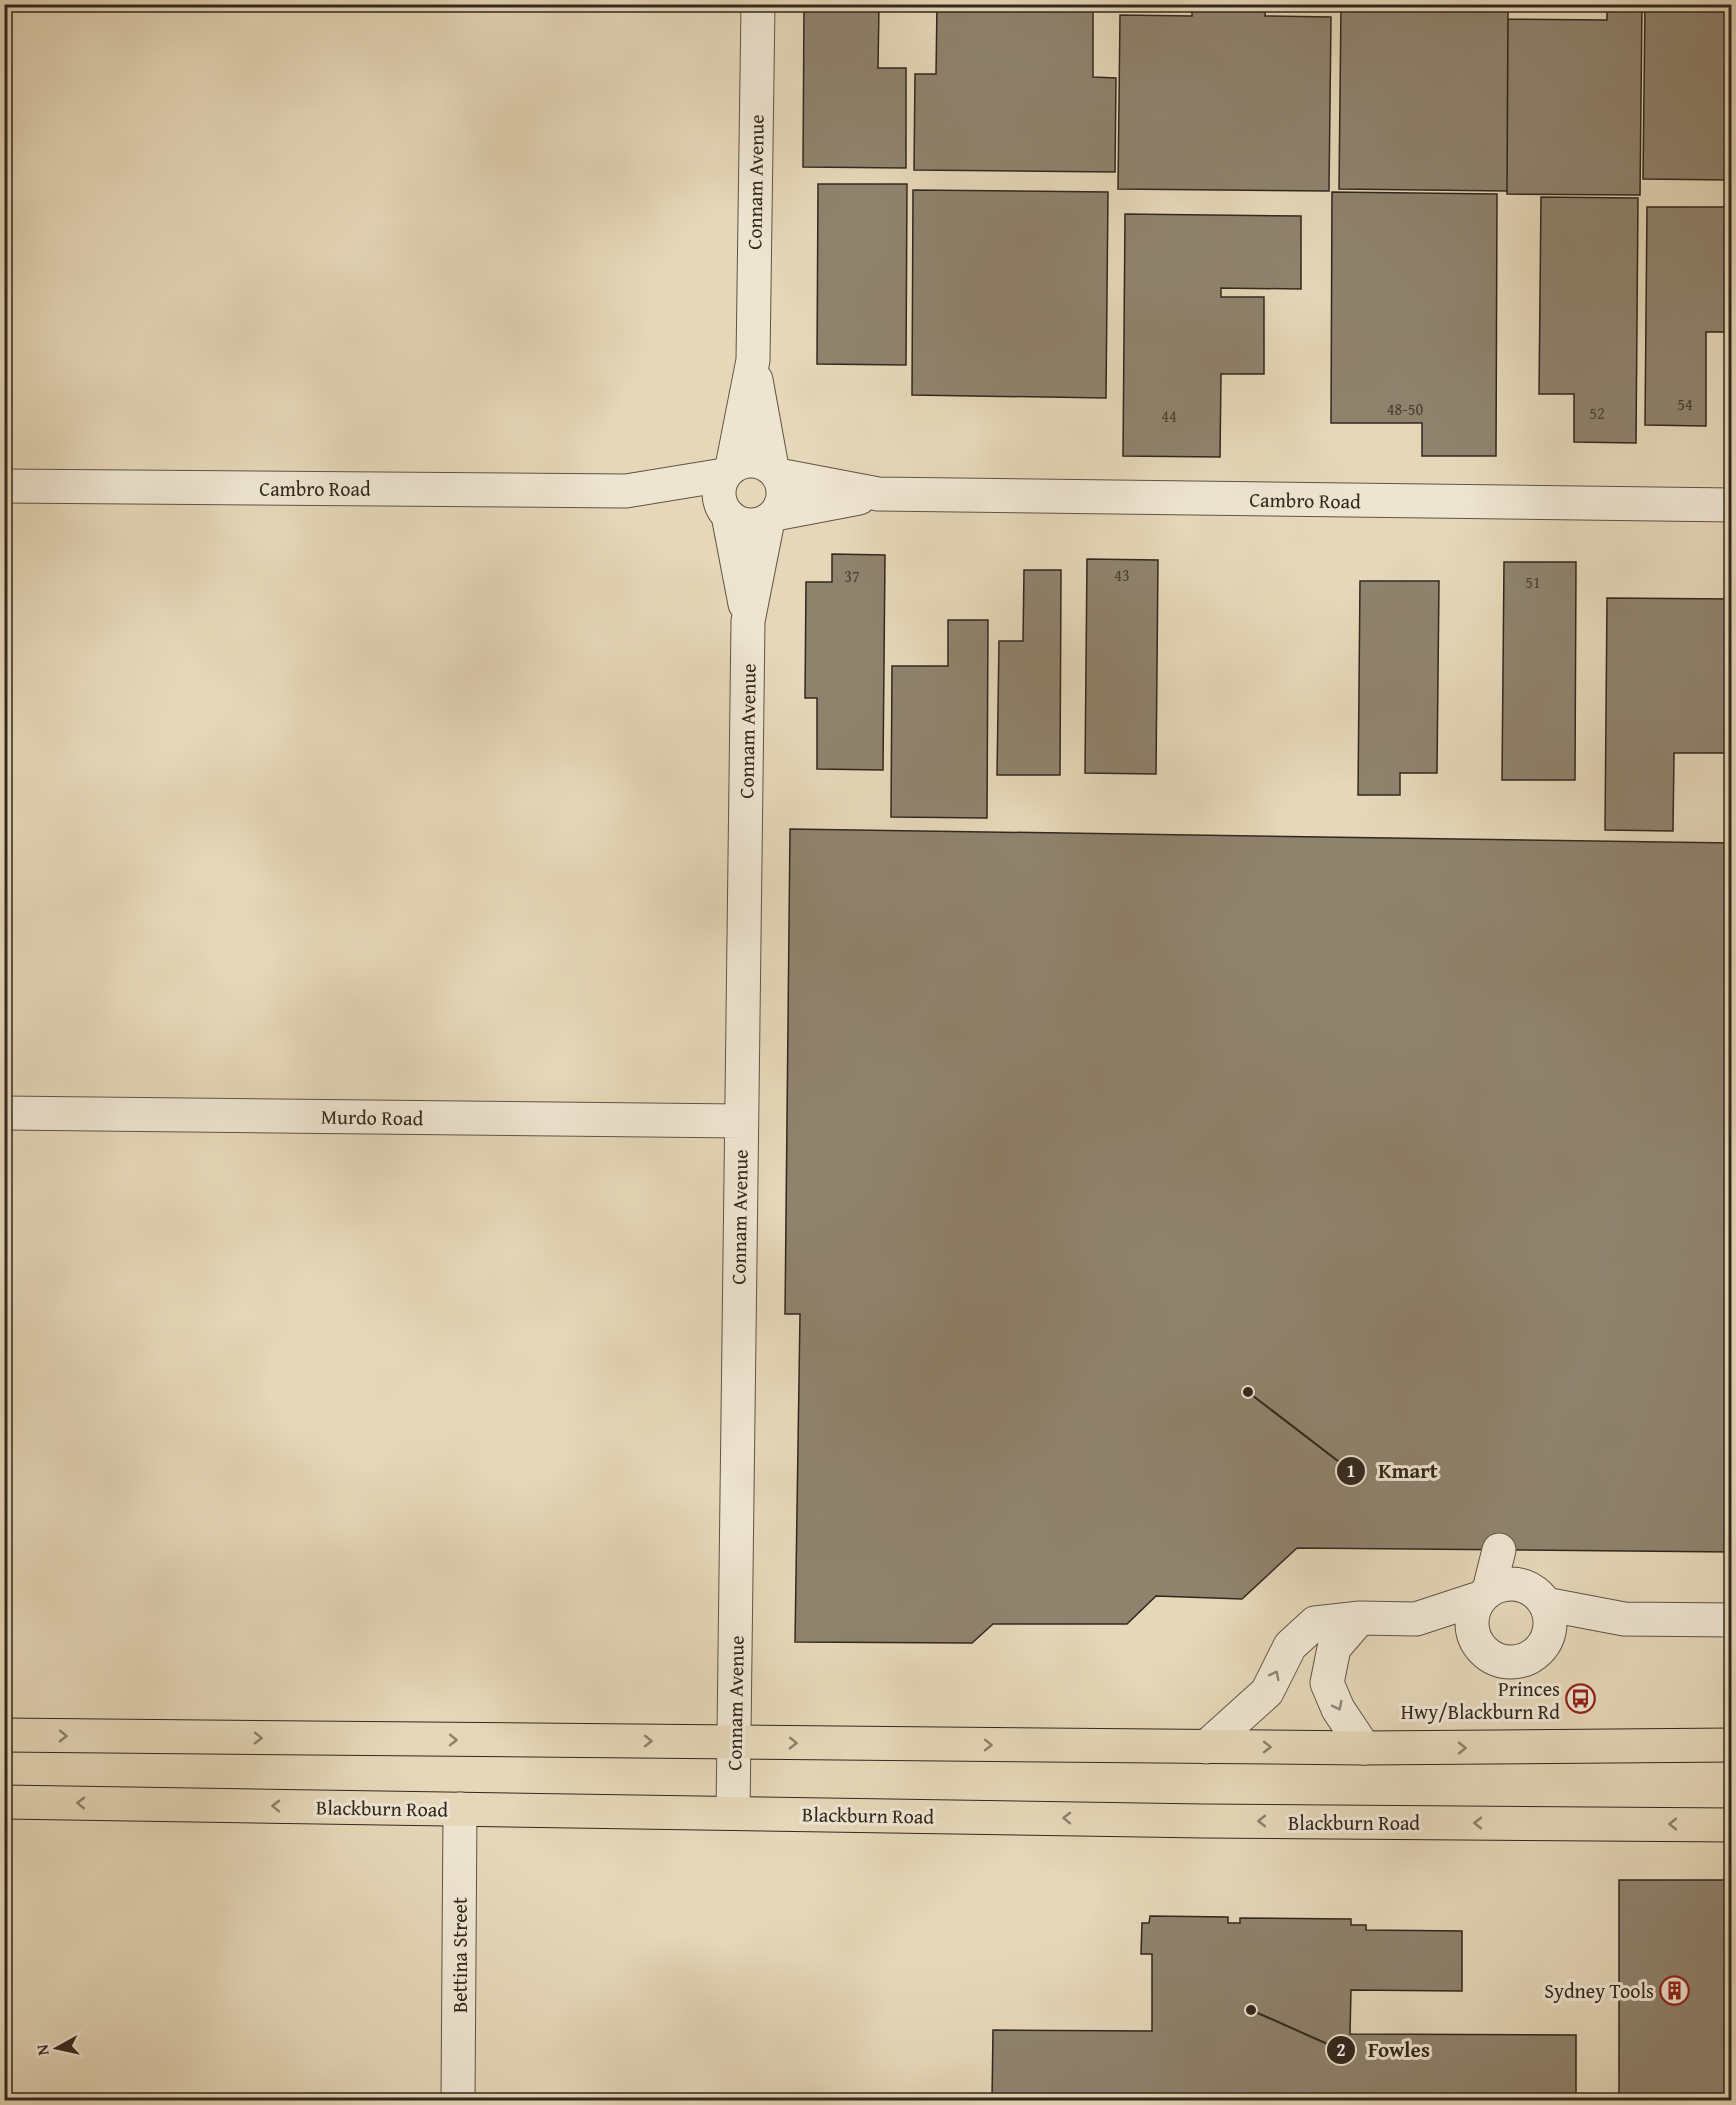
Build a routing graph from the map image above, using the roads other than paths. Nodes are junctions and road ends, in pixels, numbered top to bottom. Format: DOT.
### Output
graph roads {
  1 [pos="758,4"];
  2 [pos="753,360"];
  3 [pos="728,471"];
  4 [pos="775,472"];
  5 [pos="4,486"];
  6 [pos="626,490"];
  7 [pos="878,494"];
  8 [pos="1731,505"];
  9 [pos="726,513"];
  10 [pos="771,517"];
  11 [pos="748,621"];
  12 [pos="4,1113"];
  13 [pos="740,1121"];
  14 [pos="1485,1594"];
  15 [pos="1536,1595"];
  16 [pos="1360,1618"];
  17 [pos="1416,1619"];
  18 [pos="1624,1619"];
  19 [pos="1731,1620"];
  20 [pos="1545,1643"];
  21 [pos="1478,1645"];
  22 [pos="4,1735"];
  23 [pos="735,1743"];
  24 [pos="1731,1745"];
  25 [pos="1206,1747"];
  26 [pos="1364,1748"];
  27 [pos="4,1802"];
  28 [pos="460,1809"];
  29 [pos="734,1813"];
  30 [pos="1731,1825"];
  31 [pos="458,2100"];
  1 -- 2 [label="street, Connam Avenue"];
  2 -- 3 [label="street, Connam Avenue"];
  2 -- 4 [label="street, Connam Avenue"];
  3 -- 4 [label="street"];
  3 -- 6 [label="street, Cambro Road"];
  3 -- 9 [label="street"];
  4 -- 7 [label="street, Cambro Road"];
  4 -- 10 [label="street"];
  5 -- 6 [label="street, Cambro Road"];
  6 -- 9 [label="street, Cambro Road"];
  7 -- 8 [label="street, Cambro Road"];
  7 -- 10 [label="street, Cambro Road"];
  9 -- 10 [label="street"];
  9 -- 11 [label="street, Connam Avenue"];
  10 -- 11 [label="street, Connam Avenue"];
  11 -- 13 [label="street, Connam Avenue"];
  12 -- 13 [label="street, Murdo Road"];
  13 -- 23 [label="street, Connam Avenue"];
  14 -- 15 [label="street"];
  14 -- 15 [label="street"];
  14 -- 17 [label="street"];
  14 -- 21 [label="street"];
  15 -- 18 [label="street"];
  15 -- 20 [label="street"];
  16 -- 17 [label="street"];
  25 -- 16 [label="street, one-way"];
  16 -- 26 [label="street, one-way"];
  17 -- 21 [label="street"];
  18 -- 19 [label="street"];
  18 -- 20 [label="street"];
  20 -- 21 [label="street"];
  22 -- 23 [label="main road, one-way"];
  23 -- 25 [label="main road, one-way"];
  23 -- 29 [label="street, Connam Avenue"];
  26 -- 24 [label="main road, one-way"];
  25 -- 26 [label="main road, one-way"];
  28 -- 27 [label="main road, Blackburn Road, one-way"];
  28 -- 29 [label="main road, Blackburn Road"];
  28 -- 31 [label="street, Bettina Street"];
  30 -- 29 [label="main road, Blackburn Road, one-way"];
}
